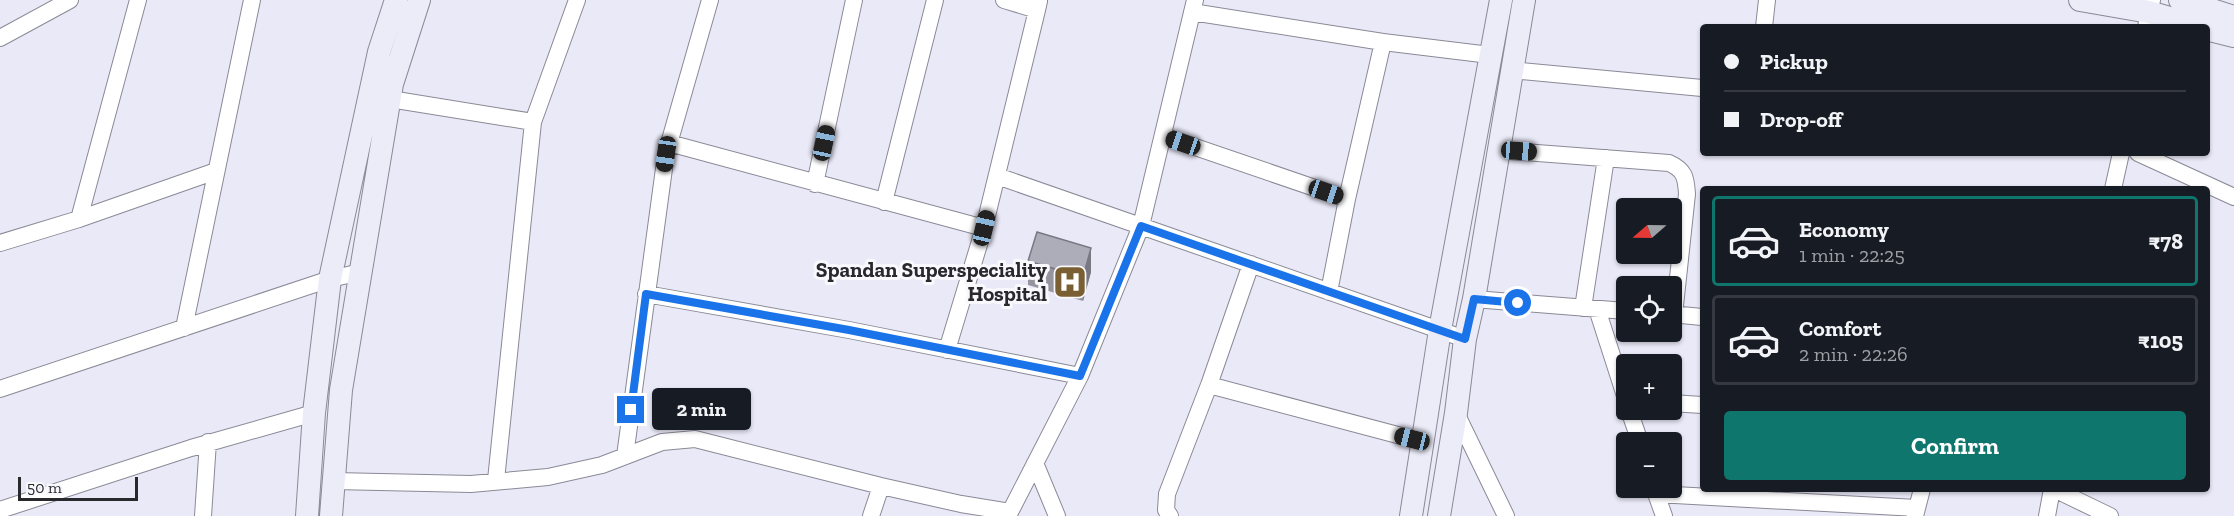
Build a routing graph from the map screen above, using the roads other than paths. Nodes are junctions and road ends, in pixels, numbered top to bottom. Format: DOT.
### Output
graph roads {
  1 [pos="70,0"];
  2 [pos="138,0"];
  3 [pos="252,0"];
  4 [pos="396,0"];
  5 [pos="419,0"];
  6 [pos="577,0"];
  7 [pos="710,0"];
  8 [pos="854,0"];
  9 [pos="935,0"];
  10 [pos="1004,0"];
  11 [pos="1502,0"];
  12 [pos="1524,0"];
  13 [pos="1767,0"];
  14 [pos="2080,0"];
  15 [pos="2180,0"];
  16 [pos="1038,5"];
  17 [pos="1194,6"];
  18 [pos="2149,13"];
  19 [pos="2234,17"];
  20 [pos="1764,24"];
  21 [pos="2190,24"];
  22 [pos="2210,29"];
  23 [pos="2234,36"];
  24 [pos="0,38"];
  25 [pos="1383,42"];
  26 [pos="1490,55"];
  27 [pos="1511,70"];
  28 [pos="1700,88"];
  29 [pos="390,99"];
  30 [pos="533,122"];
  31 [pos="1162,136"];
  32 [pos="669,143"];
  33 [pos="1497,150"];
  34 [pos="2120,156"];
  35 [pos="2145,156"];
  36 [pos="1606,158"];
  37 [pos="216,171"];
  38 [pos="997,176"];
  39 [pos="815,184"];
  40 [pos="2114,186"];
  41 [pos="2210,186"];
  42 [pos="2210,186"];
  43 [pos="2234,197"];
  44 [pos="1347,199"];
  45 [pos="884,202"];
  46 [pos="80,219"];
  47 [pos="1141,226"];
  48 [pos="984,228"];
  49 [pos="0,243"];
  50 [pos="1251,264"];
  51 [pos="361,272"];
  52 [pos="1677,276"];
  53 [pos="330,279"];
  54 [pos="1329,292"];
  55 [pos="646,294"];
  56 [pos="1474,299"];
  57 [pos="1590,308"];
  58 [pos="1616,310"];
  59 [pos="1682,315"];
  60 [pos="1700,317"];
  61 [pos="184,328"];
  62 [pos="1440,330"];
  63 [pos="1465,339"];
  64 [pos="947,350"];
  65 [pos="1616,374"];
  66 [pos="1080,376"];
  67 [pos="1209,385"];
  68 [pos="0,389"];
  69 [pos="1682,404"];
  70 [pos="1700,405"];
  71 [pos="314,413"];
  72 [pos="1456,413"];
  73 [pos="208,442"];
  74 [pos="1424,442"];
  75 [pos="626,456"];
  76 [pos="1035,464"];
  77 [pos="496,480"];
  78 [pos="334,481"];
  79 [pos="881,486"];
  80 [pos="1921,492"];
  81 [pos="2052,492"];
  82 [pos="2059,492"];
  83 [pos="1682,493"];
  84 [pos="1658,498"];
  85 [pos="0,510"];
  86 [pos="1916,512"];
  87 [pos="1009,514"];
  88 [pos="203,516"];
  89 [pos="307,516"];
  90 [pos="331,516"];
  91 [pos="871,516"];
  92 [pos="1057,516"];
  93 [pos="1170,516"];
  94 [pos="1411,516"];
  95 [pos="1439,516"];
  96 [pos="1506,516"];
  97 [pos="1664,516"];
  98 [pos="2047,516"];
  99 [pos="2110,516"];
  1 -- 24 [label="street"];
  2 -- 46 [label="street"];
  3 -- 37 [label="street"];
  4 -- 53 [label="street"];
  5 -- 29 [label="street"];
  6 -- 30 [label="street"];
  7 -- 32 [label="street"];
  8 -- 39 [label="street"];
  9 -- 45 [label="street"];
  10 -- 16 [label="street"];
  11 -- 26 [label="street"];
  12 -- 27 [label="street"];
  13 -- 20 [label="street"];
  14 -- 18 [label="street"];
  15 -- 19 [label="street"];
  16 -- 38 [label="street"];
  17 -- 25 [label="street"];
  17 -- 31 [label="street"];
  18 -- 21 [label="street"];
  22 -- 23 [label="street"];
  25 -- 26 [label="street"];
  25 -- 44 [label="street"];
  26 -- 62 [label="street"];
  27 -- 28 [label="street"];
  27 -- 33 [label="street"];
  29 -- 30 [label="street"];
  29 -- 51 [label="street"];
  30 -- 77 [label="street"];
  31 -- 44 [label="street"];
  31 -- 47 [label="street"];
  32 -- 39 [label="street"];
  32 -- 55 [label="street"];
  33 -- 36 [label="street"];
  33 -- 56 [label="street"];
  34 -- 40 [label="street"];
  35 -- 42 [label="street"];
  36 -- 52 [label="street"];
  36 -- 57 [label="street"];
  37 -- 46 [label="street"];
  37 -- 61 [label="street"];
  38 -- 47 [label="street"];
  38 -- 48 [label="street"];
  39 -- 45 [label="street"];
  41 -- 43 [label="street"];
  44 -- 54 [label="street"];
  45 -- 48 [label="street"];
  46 -- 49 [label="street"];
  47 -- 50 [label="street"];
  47 -- 66 [label="street"];
  48 -- 64 [label="street"];
  50 -- 54 [label="street"];
  50 -- 67 [label="street"];
  51 -- 53 [label="street"];
  51 -- 78 [label="street"];
  53 -- 61 [label="street"];
  53 -- 71 [label="street"];
  54 -- 62 [label="street"];
  55 -- 64 [label="street"];
  55 -- 75 [label="street"];
  56 -- 57 [label="street"];
  56 -- 63 [label="street"];
  57 -- 58 [label="street"];
  57 -- 65 [label="street"];
  59 -- 60 [label="street"];
  61 -- 68 [label="street"];
  62 -- 63 [label="street"];
  62 -- 74 [label="street"];
  63 -- 72 [label="street"];
  64 -- 66 [label="street"];
  66 -- 76 [label="street"];
  67 -- 74 [label="street"];
  67 -- 93 [label="street"];
  69 -- 70 [label="street"];
  71 -- 73 [label="street"];
  71 -- 89 [label="street"];
  72 -- 95 [label="street"];
  72 -- 96 [label="street"];
  73 -- 85 [label="street"];
  73 -- 88 [label="street"];
  74 -- 94 [label="street"];
  75 -- 77 [label="street"];
  75 -- 79 [label="street"];
  76 -- 87 [label="street"];
  76 -- 92 [label="street"];
  77 -- 78 [label="street"];
  78 -- 90 [label="street"];
  79 -- 87 [label="street"];
  79 -- 91 [label="street"];
  80 -- 86 [label="street"];
  81 -- 98 [label="street"];
  82 -- 99 [label="street"];
  83 -- 86 [label="street"];
  84 -- 97 [label="street"];
}
